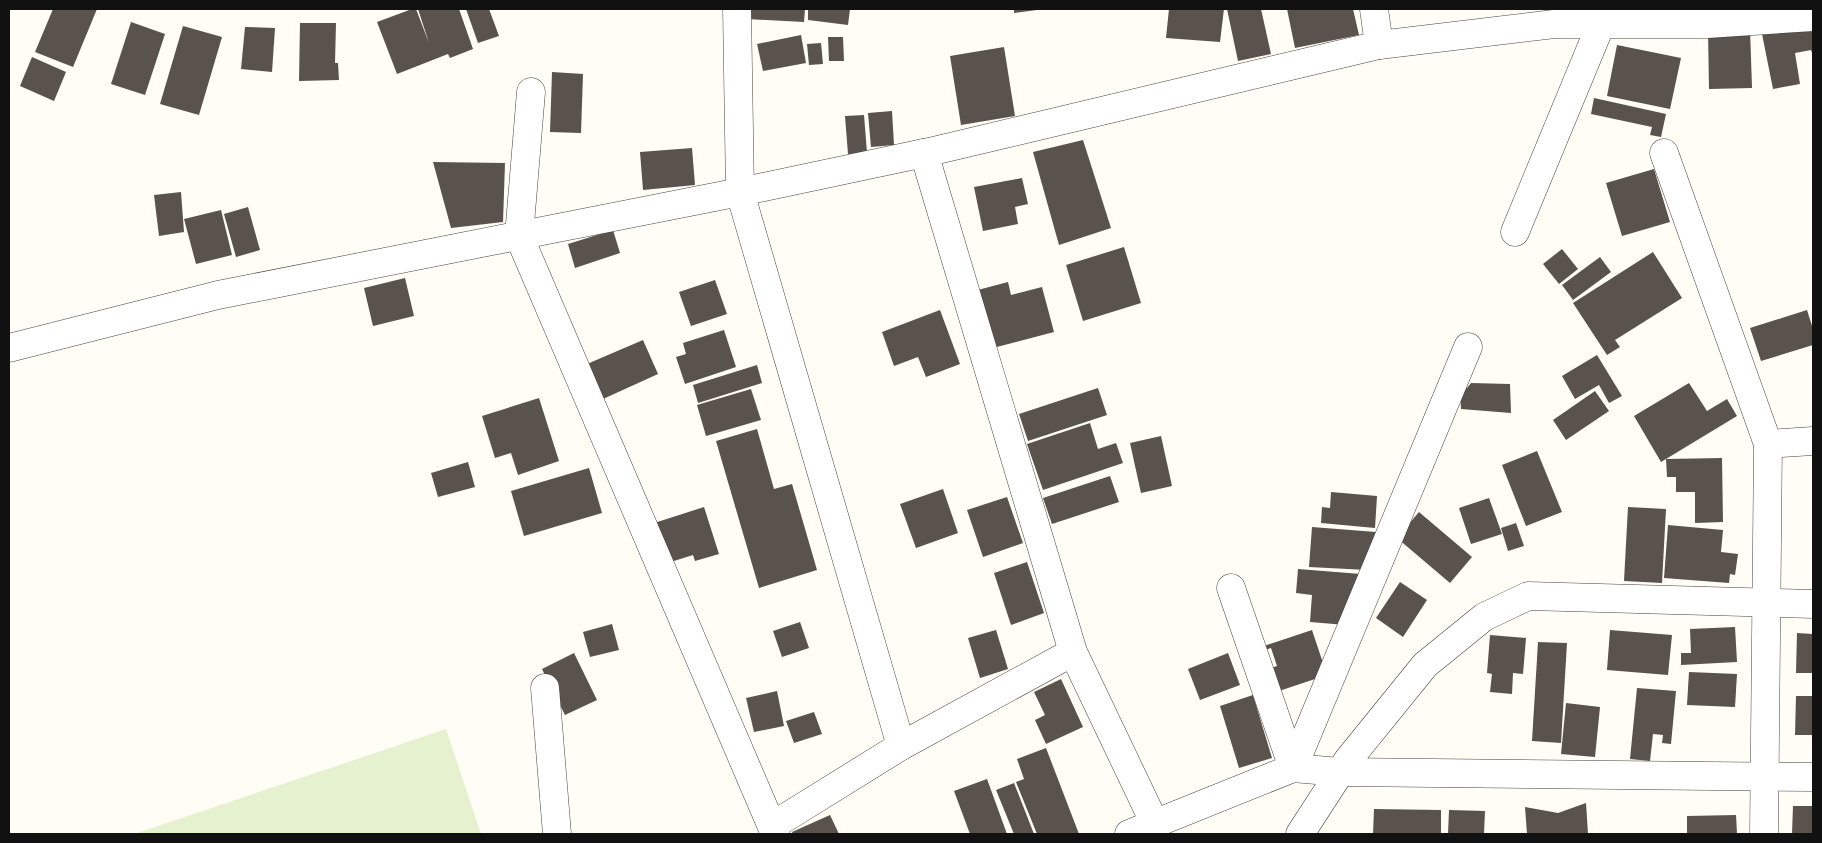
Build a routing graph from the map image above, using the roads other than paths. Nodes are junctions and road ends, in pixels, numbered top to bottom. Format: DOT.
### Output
graph roads {
  1 [pos="737,9"];
  2 [pos="1374,9"];
  3 [pos="1606,16"];
  4 [pos="1813,17"];
  5 [pos="1379,45"];
  6 [pos="531,92"];
  7 [pos="924,153"];
  8 [pos="1664,153"];
  9 [pos="740,192"];
  10 [pos="1516,232"];
  11 [pos="519,236"];
  12 [pos="1468,347"];
  13 [pos="9,348"];
  14 [pos="1813,441"];
  15 [pos="1768,444"];
  16 [pos="1231,588"];
  17 [pos="1766,604"];
  18 [pos="1813,604"];
  19 [pos="1073,652"];
  20 [pos="545,688"];
  21 [pos="900,746"];
  22 [pos="1293,768"];
  23 [pos="1340,772"];
  24 [pos="1765,777"];
  25 [pos="1813,777"];
  26 [pos="1155,824"];
  27 [pos="773,830"];
  28 [pos="557,834"];
  29 [pos="1129,834"];
  30 [pos="1300,834"];
  31 [pos="1764,834"];
  1 -- 9 [label="street"];
  2 -- 5 [label="street"];
  3 -- 4 [label="street"];
  3 -- 5 [label="street"];
  3 -- 10 [label="street"];
  5 -- 7 [label="street"];
  6 -- 11 [label="street"];
  7 -- 9 [label="street"];
  7 -- 19 [label="street"];
  8 -- 15 [label="street"];
  9 -- 11 [label="street"];
  9 -- 21 [label="street"];
  11 -- 13 [label="street"];
  11 -- 27 [label="street"];
  12 -- 22 [label="street"];
  14 -- 15 [label="street"];
  15 -- 17 [label="street"];
  16 -- 22 [label="street"];
  17 -- 18 [label="street"];
  17 -- 23 [label="street"];
  17 -- 24 [label="street"];
  19 -- 21 [label="street"];
  19 -- 26 [label="street"];
  20 -- 28 [label="street"];
  21 -- 27 [label="street"];
  22 -- 23 [label="street"];
  22 -- 26 [label="street"];
  23 -- 24 [label="street"];
  23 -- 30 [label="street"];
  24 -- 25 [label="street"];
  24 -- 31 [label="street"];
  26 -- 29 [label="street"];
}
